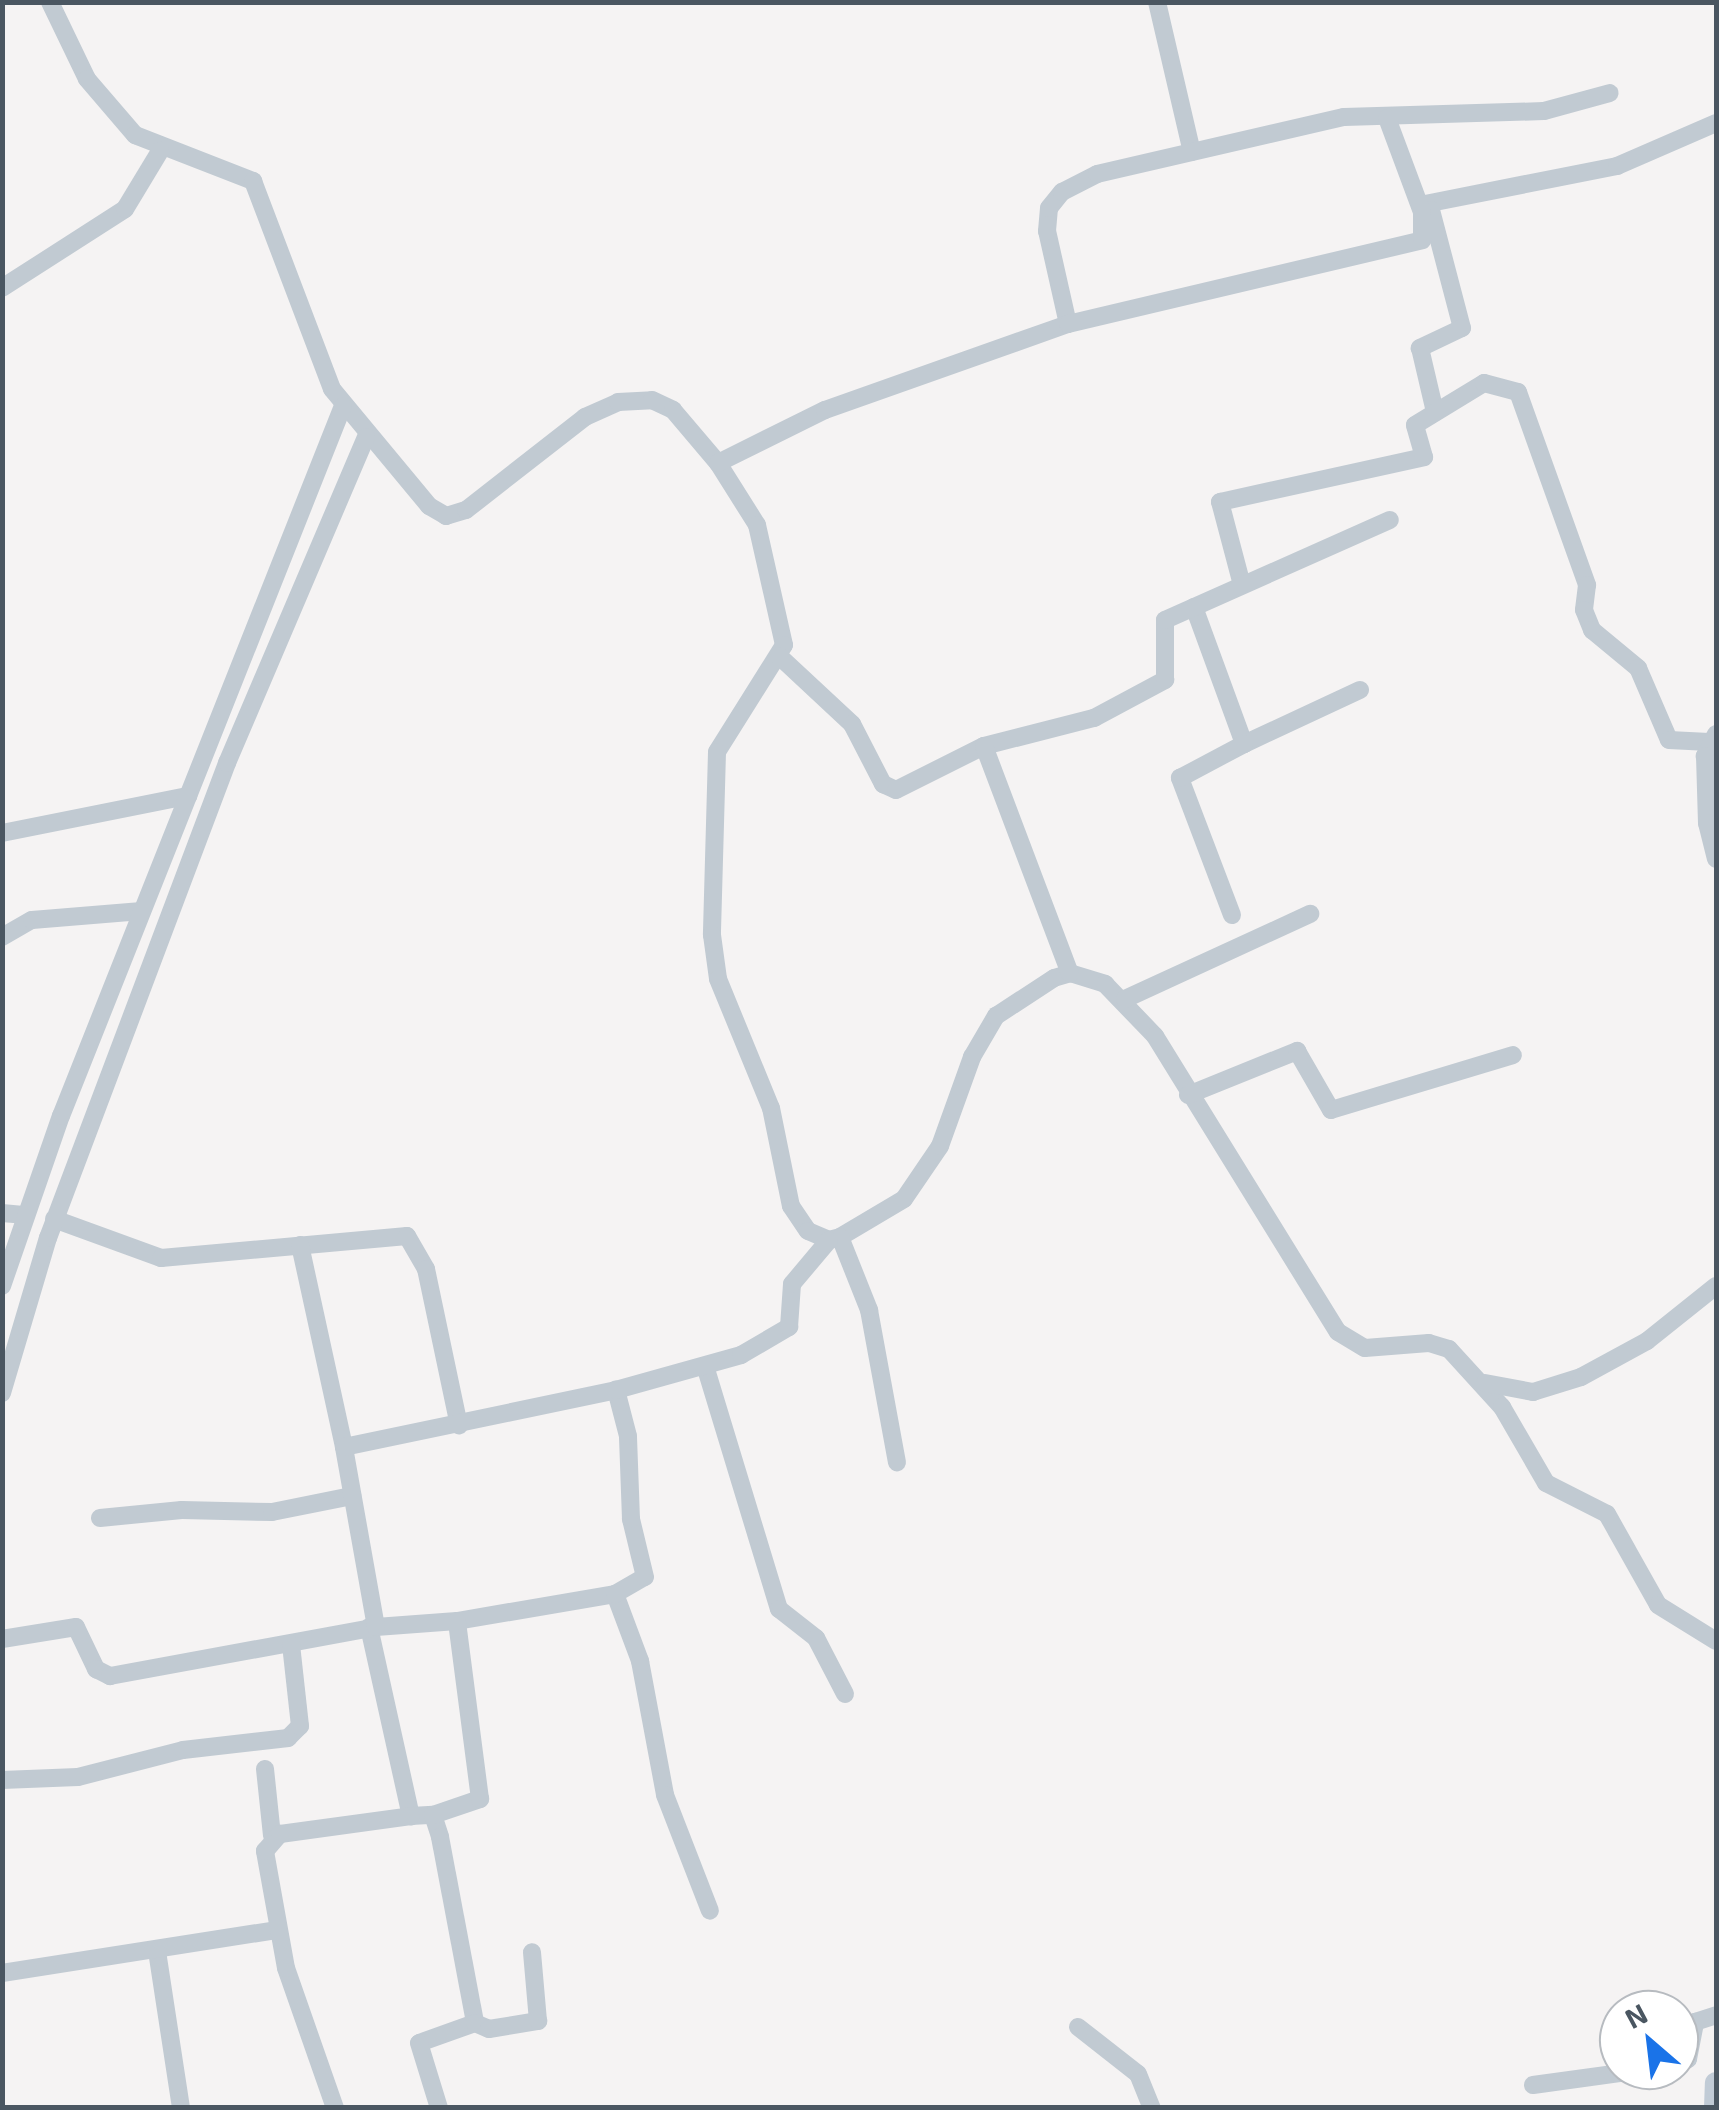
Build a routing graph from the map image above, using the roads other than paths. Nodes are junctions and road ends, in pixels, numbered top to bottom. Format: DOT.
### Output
graph roads {
  1 [pos="50,2"];
  2 [pos="1157,2"];
  3 [pos="1610,93"];
  4 [pos="1387,118"];
  5 [pos="1716,123"];
  6 [pos="160,150"];
  7 [pos="1192,152"];
  8 [pos="1424,204"];
  9 [pos="2,288"];
  10 [pos="1068,324"];
  11 [pos="343,406"];
  12 [pos="1435,412"];
  13 [pos="366,437"];
  14 [pos="718,463"];
  15 [pos="1390,520"];
  16 [pos="1242,585"];
  17 [pos="1194,607"];
  18 [pos="779,656"];
  19 [pos="1360,690"];
  20 [pos="1713,738"];
  21 [pos="1244,744"];
  22 [pos="984,746"];
  23 [pos="188,796"];
  24 [pos="2,832"];
  25 [pos="1716,858"];
  26 [pos="142,911"];
  27 [pos="1310,914"];
  28 [pos="1232,915"];
  29 [pos="2,937"];
  30 [pos="1070,974"];
  31 [pos="1124,999"];
  32 [pos="1513,1055"];
  33 [pos="1188,1094"];
  34 [pos="2,1212"];
  35 [pos="26,1215"];
  36 [pos="54,1219"];
  37 [pos="835,1238"];
  38 [pos="300,1244"];
  39 [pos="2,1286"];
  40 [pos="1716,1286"];
  41 [pos="706,1369"];
  42 [pos="1485,1383"];
  43 [pos="616,1390"];
  44 [pos="2,1393"];
  45 [pos="459,1426"];
  46 [pos="344,1447"];
  47 [pos="897,1462"];
  48 [pos="352,1496"];
  49 [pos="100,1518"];
  50 [pos="615,1594"];
  51 [pos="458,1621"];
  52 [pos="373,1627"];
  53 [pos="2,1639"];
  54 [pos="1716,1641"];
  55 [pos="291,1644"];
  56 [pos="844,1694"];
  57 [pos="264,1769"];
  58 [pos="2,1780"];
  59 [pos="433,1815"];
  60 [pos="411,1816"];
  61 [pos="272,1836"];
  62 [pos="710,1912"];
  63 [pos="278,1930"];
  64 [pos="157,1951"];
  65 [pos="532,1952"];
  66 [pos="2,1973"];
  67 [pos="475,2023"];
  68 [pos="1078,2027"];
  69 [pos="1599,2076"];
  70 [pos="1533,2084"];
  71 [pos="1716,2084"];
  72 [pos="181,2108"];
  73 [pos="335,2108"];
  74 [pos="439,2108"];
  75 [pos="1152,2108"];
  76 [pos="1715,2108"];
  1 -- 6 [label="street"];
  2 -- 7 [label="street"];
  3 -- 4 [label="street"];
  4 -- 7 [label="street"];
  4 -- 8 [label="street"];
  5 -- 8 [label="street"];
  6 -- 9 [label="street"];
  6 -- 11 [label="street"];
  7 -- 10 [label="street"];
  8 -- 10 [label="street"];
  8 -- 12 [label="street"];
  10 -- 14 [label="street"];
  11 -- 13 [label="street"];
  11 -- 23 [label="street"];
  12 -- 16 [label="street"];
  12 -- 20 [label="street"];
  13 -- 14 [label="street"];
  13 -- 36 [label="street"];
  14 -- 18 [label="street"];
  15 -- 16 [label="street"];
  16 -- 17 [label="street"];
  17 -- 21 [label="street"];
  17 -- 22 [label="street"];
  18 -- 22 [label="street"];
  18 -- 37 [label="street"];
  19 -- 21 [label="street"];
  20 -- 25 [label="street"];
  21 -- 28 [label="street"];
  22 -- 30 [label="street"];
  23 -- 24 [label="street"];
  23 -- 26 [label="street"];
  26 -- 29 [label="street"];
  26 -- 35 [label="street"];
  27 -- 31 [label="street"];
  30 -- 31 [label="street"];
  30 -- 37 [label="street"];
  31 -- 33 [label="street"];
  32 -- 33 [label="street"];
  33 -- 42 [label="street"];
  34 -- 35 [label="street"];
  35 -- 39 [label="street"];
  36 -- 38 [label="street"];
  36 -- 44 [label="street"];
  37 -- 41 [label="street"];
  37 -- 47 [label="street"];
  38 -- 45 [label="street"];
  38 -- 46 [label="street"];
  40 -- 42 [label="street"];
  41 -- 43 [label="street"];
  41 -- 56 [label="street"];
  42 -- 54 [label="street"];
  43 -- 45 [label="street"];
  43 -- 50 [label="street"];
  45 -- 46 [label="street"];
  46 -- 48 [label="street"];
  48 -- 49 [label="street"];
  48 -- 52 [label="street"];
  50 -- 51 [label="street"];
  50 -- 62 [label="street"];
  51 -- 52 [label="street"];
  51 -- 59 [label="street"];
  52 -- 55 [label="street"];
  52 -- 60 [label="street"];
  53 -- 55 [label="street"];
  55 -- 58 [label="street"];
  57 -- 61 [label="street"];
  59 -- 60 [label="street"];
  59 -- 67 [label="street"];
  60 -- 61 [label="street"];
  61 -- 63 [label="street"];
  63 -- 64 [label="street"];
  63 -- 73 [label="street"];
  64 -- 66 [label="street"];
  64 -- 72 [label="street"];
  65 -- 67 [label="street"];
  67 -- 74 [label="street"];
  68 -- 75 [label="street"];
  69 -- 70 [label="street"];
  71 -- 76 [label="street"];
}
